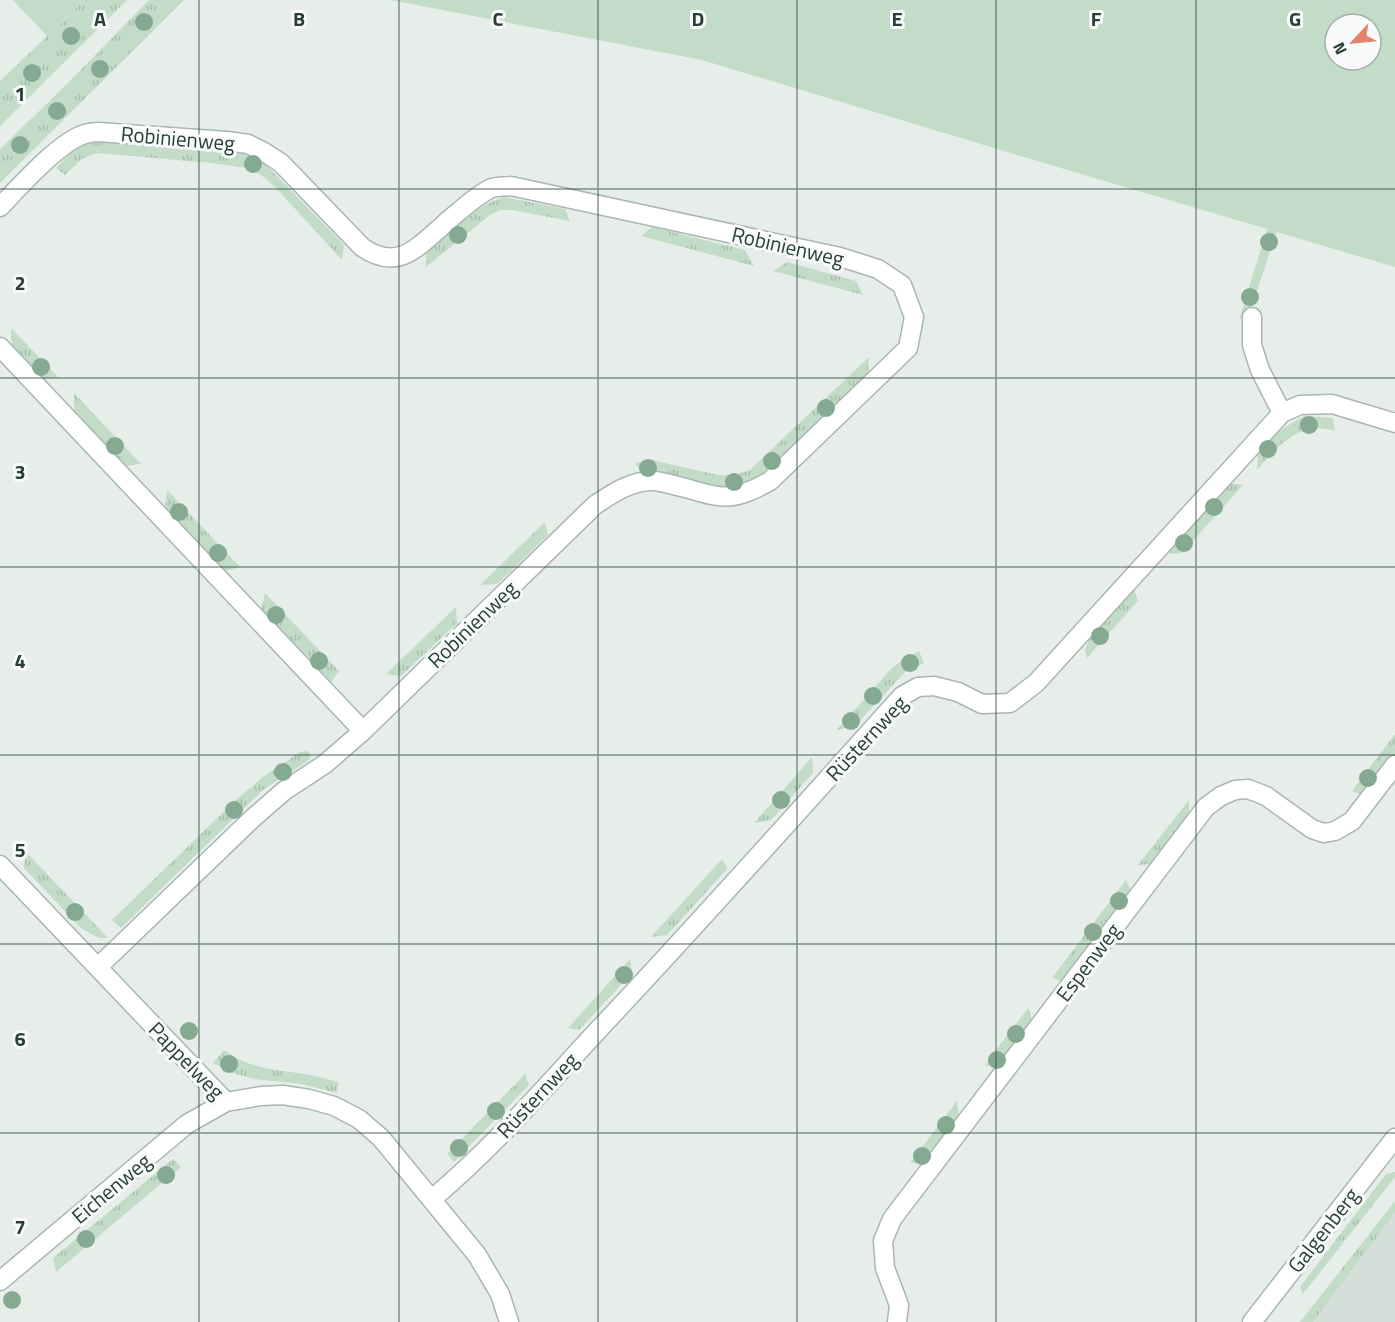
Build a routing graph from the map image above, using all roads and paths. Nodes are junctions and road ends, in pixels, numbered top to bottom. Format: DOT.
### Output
graph roads {
  1 [pos="0,207"];
  2 [pos="1252,317"];
  3 [pos="0,347"];
  4 [pos="1282,412"];
  5 [pos="1395,423"];
  6 [pos="363,730"];
  7 [pos="1395,765"];
  8 [pos="0,865"];
  9 [pos="98,967"];
  10 [pos="226,1102"];
  11 [pos="1395,1138"];
  12 [pos="432,1199"];
  13 [pos="0,1281"];
  14 [pos="509,1322"];
  15 [pos="897,1322"];
  16 [pos="1252,1322"];
  1 -- 6 [label="street, Robinienweg"];
  2 -- 4 [label="street"];
  3 -- 6 [label="street"];
  4 -- 5 [label="street"];
  4 -- 12 [label="street, Rüsternweg"];
  6 -- 9 [label="street, Robinienweg"];
  7 -- 15 [label="street, Espenweg"];
  8 -- 9 [label="street, Pappelweg"];
  9 -- 10 [label="street, Pappelweg"];
  10 -- 12 [label="street, Pappelweg"];
  10 -- 13 [label="street, Eichenweg"];
  11 -- 16 [label="street, Galgenberg"];
  12 -- 14 [label="street, Pappelweg"];
}
